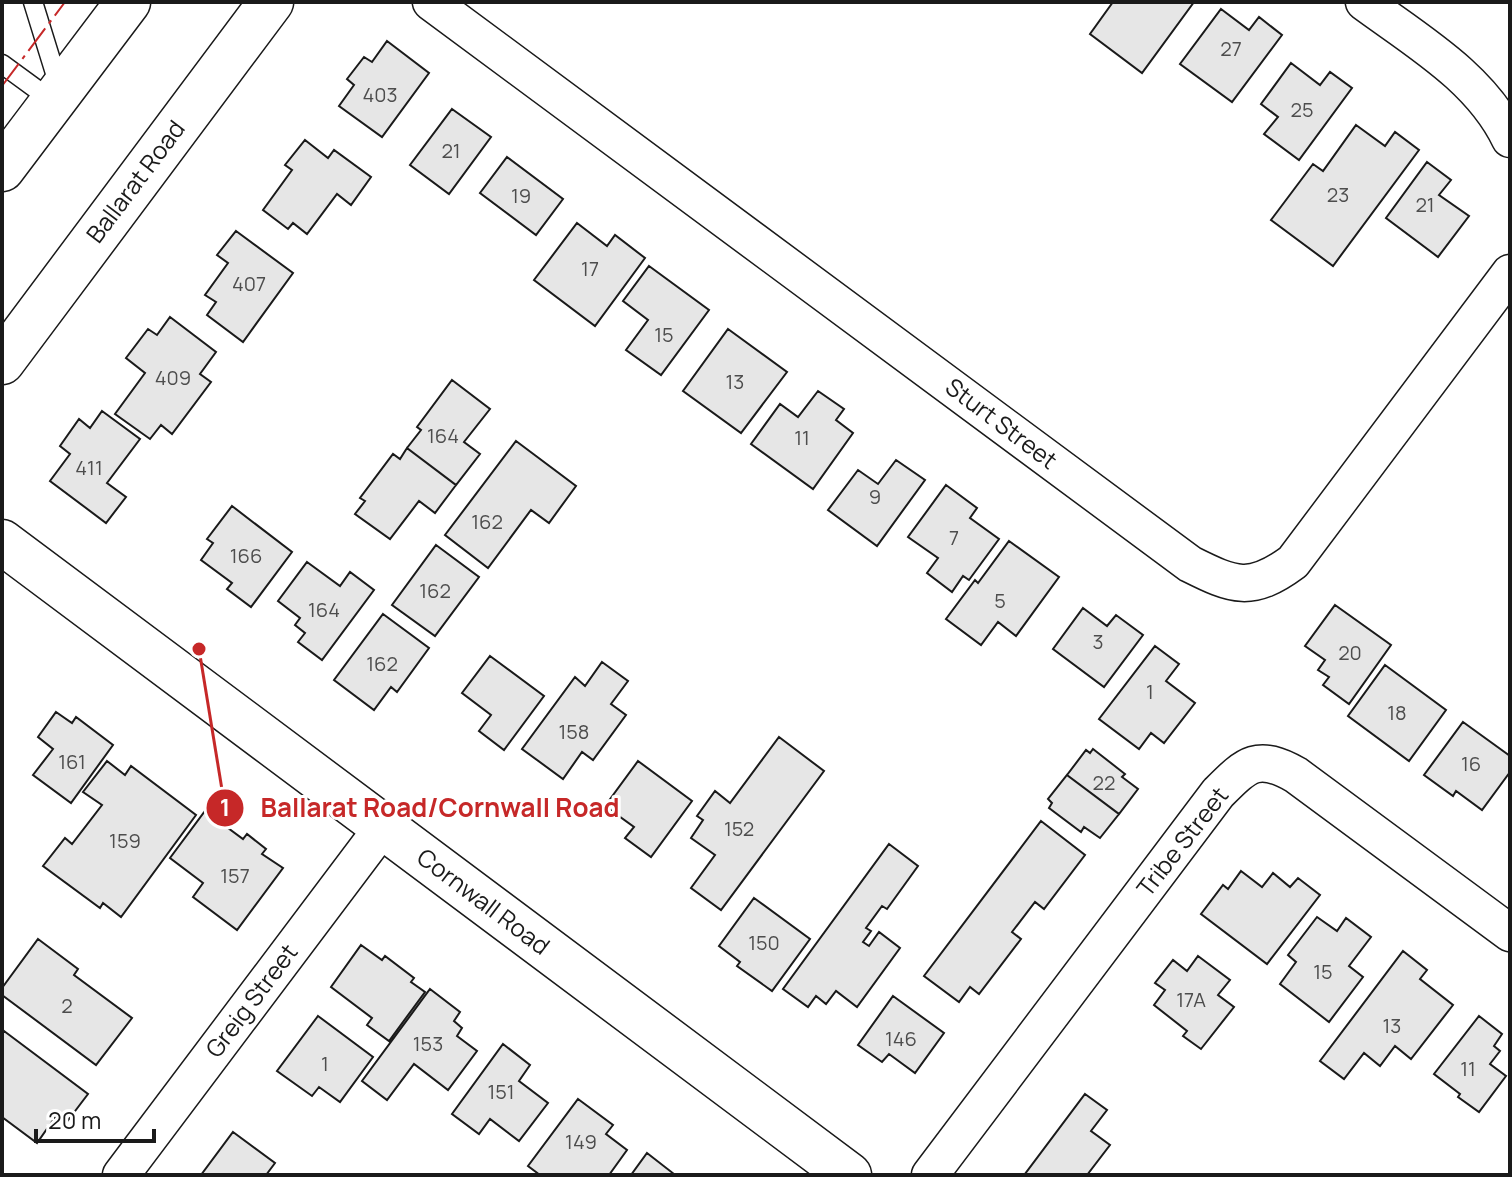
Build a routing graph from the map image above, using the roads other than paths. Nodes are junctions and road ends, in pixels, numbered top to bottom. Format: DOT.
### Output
graph roads {
  1 [pos="33,2"];
  2 [pos="128,2"];
  3 [pos="271,2"];
  4 [pos="431,2"];
  5 [pos="1364,2"];
  6 [pos="2,64"];
  7 [pos="57,97"];
  8 [pos="1510,139"];
  9 [pos="2,169"];
  10 [pos="1510,273"];
  11 [pos="2,362"];
  12 [pos="2,542"];
  13 [pos="383,827"];
  14 [pos="1510,933"];
  15 [pos="121,1175"];
  16 [pos="849,1175"];
  17 [pos="930,1175"];
  1 -- 7 [label="lane"];
  2 -- 7 [label="main road"];
  3 -- 11 [label="main road, Ballarat Road"];
  4 -- 10 [label="street, Sturt Street"];
  5 -- 8 [label="street"];
  6 -- 7 [label="lane"];
  7 -- 9 [label="main road"];
  12 -- 13 [label="main road, Cornwall Road"];
  13 -- 15 [label="street, Greig Street"];
  13 -- 16 [label="main road, Cornwall Road"];
  14 -- 17 [label="street, Tribe Street"];
}
